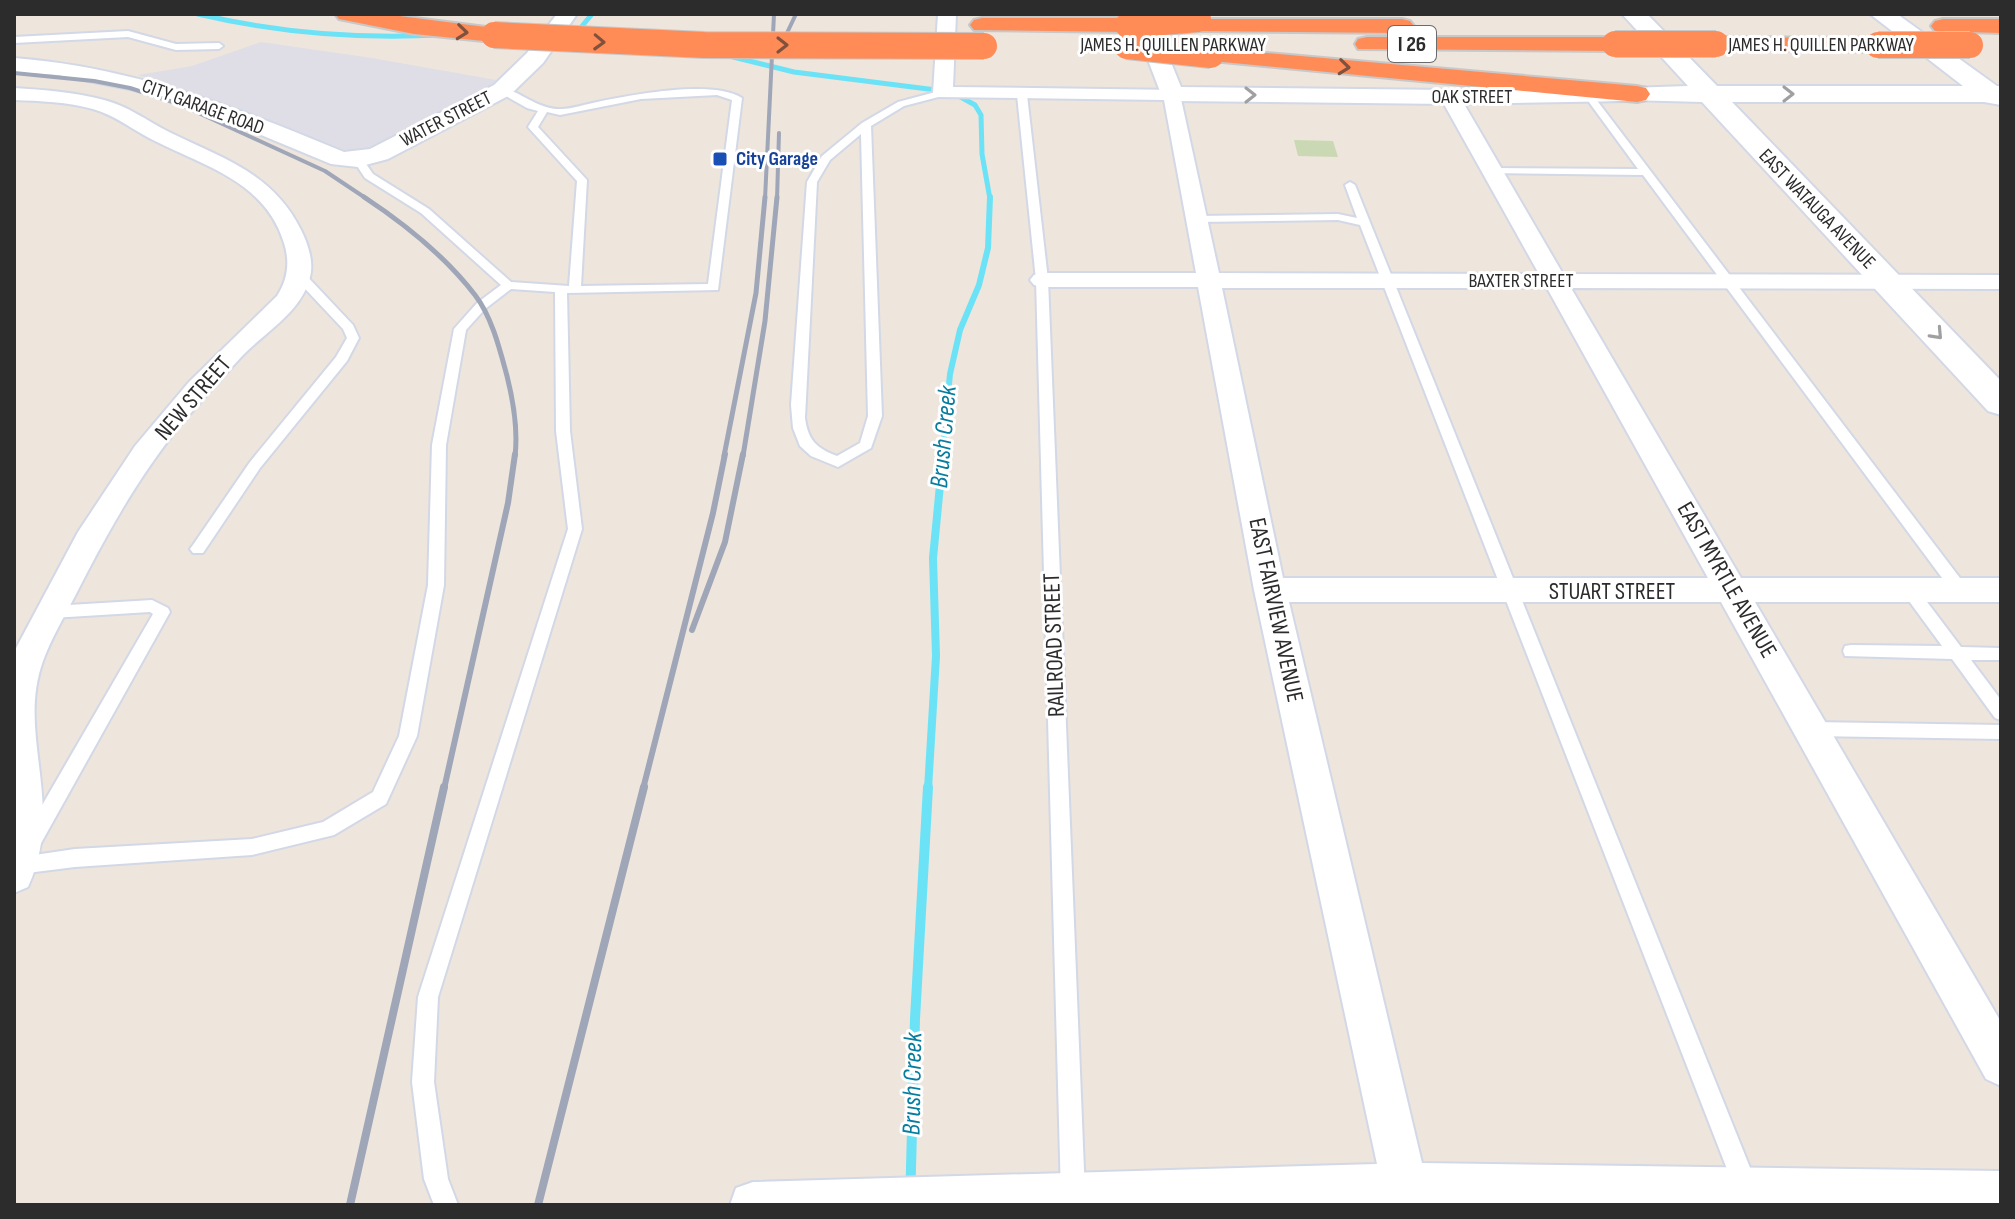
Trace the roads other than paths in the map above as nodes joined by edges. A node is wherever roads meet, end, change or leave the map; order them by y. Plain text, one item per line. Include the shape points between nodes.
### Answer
1 (567, 14) edge
2 (947, 14) edge
3 (1151, 14) edge
4 (1248, 14) edge
5 (1634, 14) edge
6 (1882, 14) edge
7 (337, 15) edge
8 (504, 21) edge
9 (2001, 26) edge
10 (1118, 35) junction
11 (1205, 36) junction
12 (1707, 36) junction
13 (14, 40) edge
14 (2001, 45) edge
15 (219, 46) dead end
16 (14, 65) edge
17 (502, 90) junction
18 (943, 93) junction
19 (14, 94) edge
20 (1172, 94) junction
21 (1637, 94) junction
22 (1710, 94) junction
23 (1022, 95) junction
24 (1589, 96) junction
25 (1450, 97) junction
26 (1998, 97) edge
27 (545, 108) junction
28 (866, 125) junction
29 (349, 159) junction
30 (1491, 171) junction
31 (1646, 172) junction
32 (1350, 185) dead end
33 (1196, 219) junction
34 (1363, 222) junction
35 (299, 275) junction
36 (1042, 280) junction
37 (1209, 281) junction
38 (1388, 281) junction
39 (1553, 281) junction
40 (1728, 282) junction
41 (1888, 282) junction
42 (2001, 282) edge
43 (508, 285) junction
44 (568, 289) junction
45 (2001, 403) edge
46 (198, 549) dead end
47 (1270, 590) junction
48 (1909, 590) junction
49 (1960, 590) junction
50 (2001, 590) edge
51 (1510, 591) junction
52 (1734, 591) junction
53 (52, 612) junction
54 (1851, 651) dead end
55 (1956, 653) junction
56 (2001, 654) edge
57 (2001, 713) edge
58 (1812, 729) junction
59 (2001, 732) edge
60 (19, 865) edge
61 (2001, 1064) edge
62 (2001, 1194) edge
63 (1407, 1195) edge
64 (1073, 1196) junction
65 (1750, 1198) edge
66 (1183, 1199) edge
67 (988, 1202) edge
68 (446, 1205) edge
69 (753, 1205) edge

1 - 17 street, WATER STREET via 535,58
2 - 18 street
3 - 20 street, EAST FAIRVIEW AVENUE
4 - 11 highway
5 - 22 main road, EAST WATAUGA AVENUE
6 - 26 main road
7 -> 8 highway, JAMES H. QUILLEN PARKWAY
8 - 10 highway, JAMES H. QUILLEN PARKWAY, bridge via 704,45
9 - 12 highway, JAMES H. QUILLEN PARKWAY / I 26
10 - 11 highway, bridge
10 - 11 highway, bridge
11 - 12 highway, JAMES H. QUILLEN PARKWAY / I 26, bridge
11 -> 21 highway
12 - 14 highway, JAMES H. QUILLEN PARKWAY / I 26, bridge
13 - 15 lane via 128,34 176,47
16 - 29 street, CITY GARAGE ROAD via 65,69 167,90
17 - 27 lane
17 - 29 street, WATER STREET via 392,147
18 - 23 street, OAK STREET
18 - 28 lane via 901,104
19 - 35 street via 111,108 256,182 293,236
20 - 23 street, OAK STREET
20 -> 25 street, OAK STREET
20 - 33 street, EAST FAIRVIEW AVENUE
21 - 22 main road, OAK STREET
21 - 24 street, OAK STREET
22 -> 26 main road, OAK STREET
22 - 41 main road, EAST WATAUGA AVENUE
23 - 36 lane, RAILROAD STREET
24 - 25 street, OAK STREET
24 - 31 lane
25 - 30 street, EAST MYRTLE AVENUE
27 - 44 lane via 533,127 582,180
27 - 44 lane via 560,112 641,96 718,92 737,98 714,287
28 - 28 lane via 875,416 866,445 838,462 812,452 799,437 812,182 826,158
29 - 43 lane, CITY GARAGE ROAD via 425,211
30 - 31 lane
30 - 39 street, EAST MYRTLE AVENUE
31 - 40 lane
32 - 34 lane
33 - 34 lane via 1338,217
33 - 37 street, EAST FAIRVIEW AVENUE
34 - 38 lane
35 - 46 lane via 353,338
35 - 53 street, NEW STREET via 282,305 163,427 97,528
36 - 37 street, BAXTER STREET
36 - 64 lane, RAILROAD STREET
37 - 38 street, BAXTER STREET
37 - 47 street, EAST FAIRVIEW AVENUE
38 - 39 street, BAXTER STREET
38 - 51 lane
39 - 40 street, BAXTER STREET
39 - 52 street, EAST MYRTLE AVENUE
40 - 41 street, BAXTER STREET
40 - 49 lane
41 - 42 street, BAXTER STREET
41 -> 45 main road, EAST WATAUGA AVENUE
43 - 44 lane
43 - 60 lane via 460,329 439,445 436,585 408,736 380,798 327,829 252,847
44 - 68 lane via 563,431 575,529 428,997 423,1082 436,1179
47 - 51 street, STUART STREET
47 - 63 street, EAST FAIRVIEW AVENUE
48 - 49 street, STUART STREET
48 - 52 street, STUART STREET
48 - 55 lane
49 - 50 street, STUART STREET
51 - 52 street, STUART STREET
51 - 65 lane
52 - 58 street, EAST MYRTLE AVENUE
53 - 60 street, NEW STREET via 24,665 17,695 28,819
53 - 60 lane via 152,606 162,612
54 - 55 lane
55 - 56 lane
55 - 57 lane
58 - 59 lane
58 - 61 street, EAST MYRTLE AVENUE
62 - 65 street
63 - 65 street
63 - 66 street
64 - 66 street
64 - 67 street
67 - 69 street

